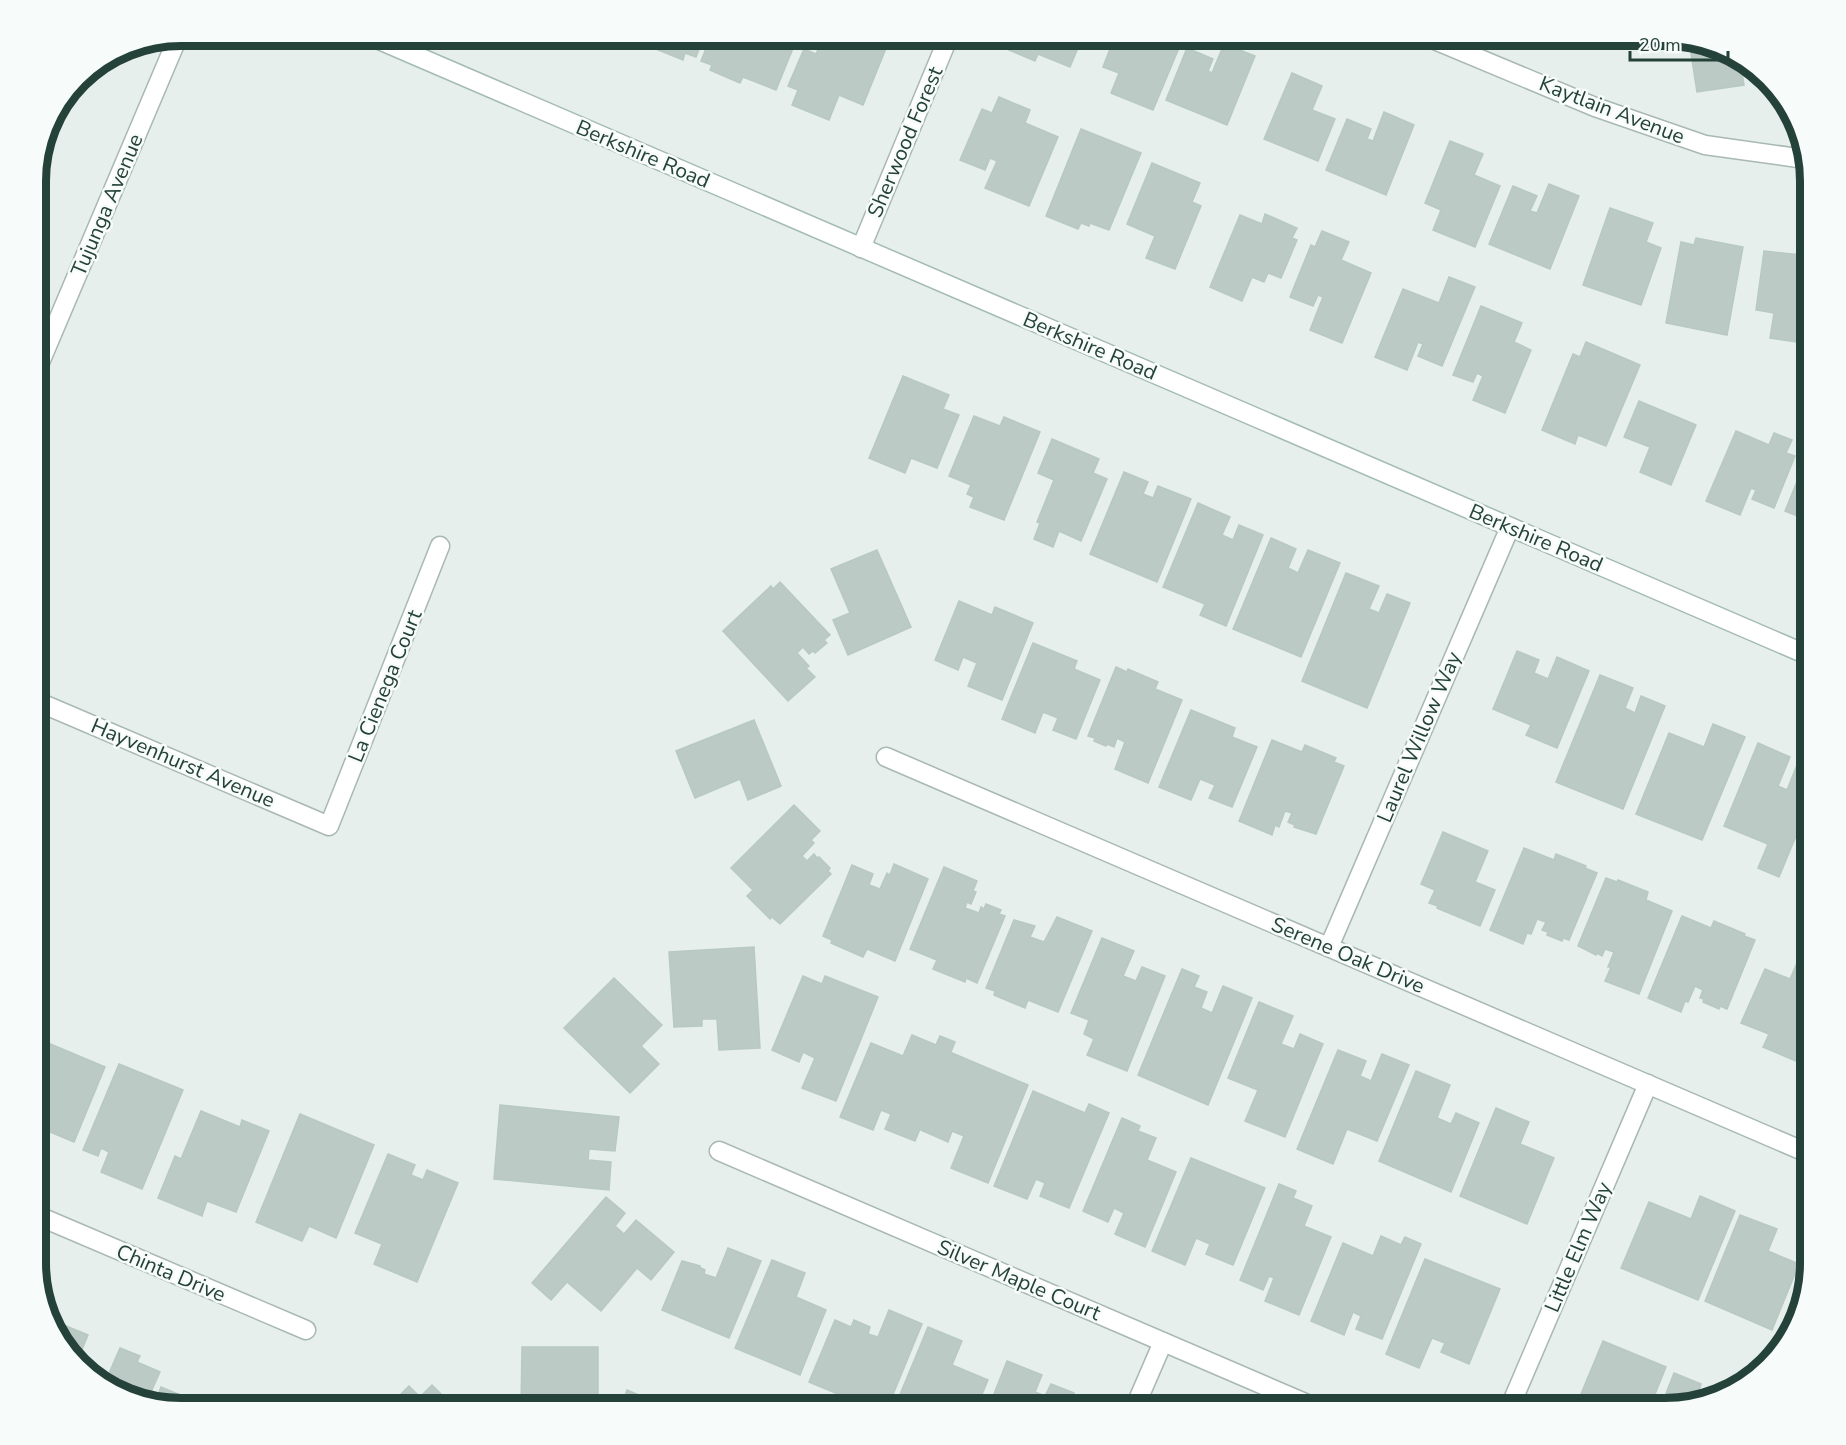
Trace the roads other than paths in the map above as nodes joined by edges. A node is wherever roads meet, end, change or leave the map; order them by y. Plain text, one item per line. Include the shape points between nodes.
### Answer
1 (945, 46) edge
2 (1449, 46) edge
3 (174, 47) edge
4 (395, 47) edge
5 (1797, 158) edge
6 (861, 248) junction
7 (47, 346) edge
8 (1510, 527) junction
9 (440, 546) dead end
10 (1800, 652) edge
11 (47, 706) edge
12 (886, 757) dead end
13 (329, 826) joint
14 (1329, 947) junction
15 (1648, 1084) junction
16 (1800, 1150) edge
17 (718, 1151) dead end
18 (47, 1220) edge
19 (306, 1330) dead end
20 (1163, 1342) junction
21 (1139, 1398) edge
22 (1293, 1398) edge
23 (1514, 1398) edge

1 - 6 street, Sherwood Forest
2 - 5 street, Kaytlain Avenue via 1595,107 1705,145
3 - 7 street, Tujunga Avenue
4 - 6 street, Berkshire Road
6 - 8 street, Berkshire Road
8 - 10 street, Berkshire Road
8 - 14 street, Laurel Willow Way
9 - 13 street, La Cienega Court
11 - 13 street, Hayvenhurst Avenue
12 - 14 street, Serene Oak Drive
14 - 15 street, Serene Oak Drive
15 - 16 street, Serene Oak Drive
15 - 23 street, Little Elm Way
17 - 20 street, Silver Maple Court
18 - 19 street, Chinta Drive
20 - 21 street
20 - 22 street, Silver Maple Court

